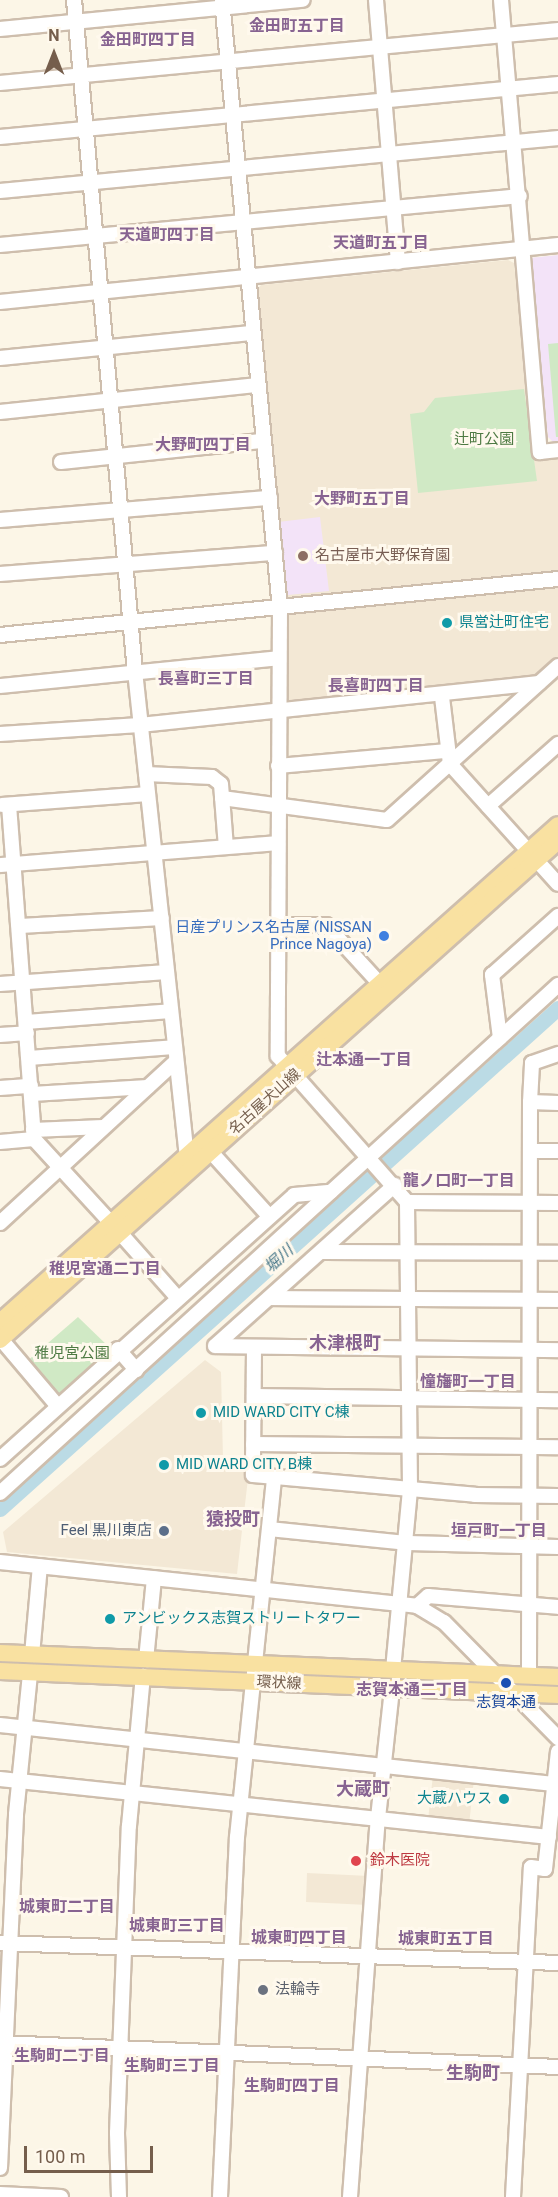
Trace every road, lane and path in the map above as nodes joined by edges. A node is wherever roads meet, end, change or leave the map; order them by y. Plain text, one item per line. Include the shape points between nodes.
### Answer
1 (74, 0) edge
2 (303, 0) edge
3 (376, 0) edge
4 (501, 0) edge
5 (222, 4) edge
6 (76, 22) junction
7 (0, 29) edge
8 (558, 30) edge
9 (505, 36) junction
10 (380, 46) junction
11 (228, 61) junction
12 (82, 76) junction
13 (0, 83) edge
14 (558, 84) edge
15 (510, 90) junction
16 (384, 101) junction
17 (233, 115) junction
18 (87, 130) junction
19 (0, 137) edge
20 (558, 138) edge
21 (515, 142) junction
22 (391, 154) junction
23 (238, 169) junction
24 (92, 182) junction
25 (0, 191) edge
26 (520, 196) junction
27 (393, 205) junction
28 (241, 219) junction
29 (95, 236) junction
30 (0, 245) edge
31 (558, 245) edge
32 (523, 249) junction
33 (398, 262) junction
34 (246, 276) junction
35 (102, 290) junction
36 (0, 302) edge
37 (251, 333) junction
38 (107, 347) junction
39 (0, 358) edge
40 (255, 385) junction
41 (112, 402) junction
42 (0, 412) edge
43 (261, 441) junction
44 (558, 450) edge
45 (118, 454) junction
46 (61, 462) dead end
47 (270, 498) junction
48 (123, 508) junction
49 (0, 520) edge
50 (275, 553) junction
51 (128, 562) junction
52 (0, 574) edge
53 (558, 579) edge
54 (280, 609) junction
55 (132, 622) junction
56 (0, 635) edge
57 (279, 658) junction
58 (558, 666) edge
59 (135, 671) junction
60 (539, 683) junction
61 (0, 686) edge
62 (442, 697) junction
63 (278, 712) junction
64 (140, 725) junction
65 (0, 734) edge
66 (558, 744) edge
67 (448, 758) junction
68 (278, 766) junction
69 (146, 774) junction
70 (148, 794) junction
71 (222, 798) junction
72 (278, 803) junction
73 (5, 805) edge
74 (488, 806) junction
75 (558, 825) edge
76 (558, 841) edge
77 (278, 843) junction
78 (226, 847) junction
79 (156, 853) junction
80 (532, 856) junction
81 (7, 864) edge
82 (558, 884) edge
83 (558, 916) edge
84 (162, 918) junction
85 (278, 925) junction
86 (20, 926) junction
87 (167, 972) junction
88 (23, 982) junction
89 (0, 984) edge
90 (380, 984) junction
91 (558, 985) edge
92 (171, 1011) junction
93 (27, 1027) junction
94 (0, 1035) edge
95 (500, 1038) junction
96 (174, 1047) junction
97 (558, 1054) edge
98 (29, 1058) junction
99 (175, 1062) junction
100 (290, 1071) junction
101 (148, 1087) junction
102 (0, 1088) edge
103 (32, 1090) junction
104 (530, 1102) junction
105 (558, 1103) edge
106 (104, 1127) junction
107 (33, 1134) junction
108 (0, 1142) edge
109 (531, 1151) junction
110 (558, 1151) edge
111 (211, 1152) junction
112 (187, 1157) junction
113 (371, 1159) junction
114 (61, 1167) junction
115 (392, 1180) junction
116 (331, 1192) junction
117 (407, 1202) junction
118 (531, 1203) junction
119 (558, 1203) edge
120 (269, 1216) junction
121 (1, 1221) edge
122 (116, 1229) junction
123 (323, 1251) junction
124 (407, 1253) junction
125 (530, 1253) junction
126 (558, 1253) edge
127 (177, 1297) junction
128 (270, 1298) junction
129 (407, 1300) junction
130 (531, 1300) junction
131 (558, 1300) edge
132 (0, 1335) edge
133 (118, 1349) junction
134 (254, 1350) junction
135 (408, 1350) junction
136 (530, 1350) junction
137 (558, 1350) edge
138 (136, 1370) junction
139 (254, 1396) junction
140 (409, 1397) junction
141 (530, 1400) junction
142 (558, 1400) edge
143 (56, 1404) junction
144 (253, 1444) junction
145 (408, 1445) junction
146 (558, 1447) edge
147 (530, 1448) junction
148 (0, 1459) edge
149 (274, 1477) junction
150 (411, 1490) junction
151 (0, 1493) edge
152 (530, 1496) junction
153 (558, 1496) edge
154 (269, 1529) junction
155 (408, 1543) junction
156 (530, 1547) junction
157 (558, 1547) edge
158 (0, 1562) edge
159 (40, 1566) junction
160 (154, 1578) junction
161 (263, 1589) junction
162 (399, 1604) junction
163 (417, 1606) junction
164 (530, 1606) junction
165 (558, 1607) edge
166 (0, 1653) edge
167 (32, 1654) junction
168 (255, 1664) junction
169 (145, 1668) junction
170 (393, 1670) junction
171 (0, 1671) edge
172 (30, 1673) junction
173 (495, 1675) junction
174 (530, 1675) junction
175 (558, 1677) edge
176 (252, 1682) junction
177 (392, 1689) junction
178 (513, 1694) junction
179 (558, 1695) edge
180 (0, 1725) edge
181 (25, 1728) junction
182 (136, 1737) junction
183 (558, 1738) edge
184 (246, 1749) junction
185 (558, 1752) edge
186 (382, 1765) junction
187 (0, 1779) edge
188 (18, 1781) junction
189 (554, 1784) junction
190 (133, 1792) junction
191 (240, 1803) junction
192 (378, 1818) junction
193 (549, 1837) junction
194 (5, 1943) edge
195 (124, 1948) junction
196 (232, 1953) junction
197 (368, 1958) junction
198 (524, 1962) junction
199 (558, 1963) edge
200 (3, 2043) edge
201 (120, 2048) junction
202 (229, 2053) junction
203 (360, 2058) junction
204 (520, 2065) junction
205 (558, 2067) edge
206 (1, 2129) edge
207 (0, 2168) edge
208 (0, 2194) edge
209 (61, 2197) edge
210 (119, 2197) edge
211 (220, 2197) edge
212 (350, 2197) edge
213 (513, 2197) edge

1 - 6 street
2 - 5 street
3 - 10 street
4 - 9 street
5 - 6 street
5 - 11 street
6 - 7 street
6 - 12 street
8 - 9 street
9 - 10 street
9 - 15 street
10 - 11 street
10 - 16 street
11 - 12 street
11 - 17 street
12 - 13 street
12 - 18 street
14 - 15 street
15 - 16 street
15 - 21 street
16 - 17 street
16 - 22 street
17 - 18 street
17 - 23 street
18 - 19 street
18 - 24 street
20 - 21 street
21 - 22 street
21 - 26 street
22 - 23 street
22 - 27 street
23 - 24 street
23 - 28 street
24 - 25 street
24 - 29 street
26 - 27 street
26 - 32 street
27 - 28 street
27 - 33 street
28 - 29 street
28 - 34 street
29 - 30 street
29 - 35 street
31 - 32 street
32 - 33 street
32 - 44 street via 540,452
33 - 34 street
34 - 35 street
34 - 37 street
35 - 36 street
35 - 38 street
37 - 38 street
37 - 40 street
38 - 39 street
38 - 41 street
40 - 41 street
40 - 43 street
41 - 42 street
41 - 45 street
43 - 45 street
43 - 47 street
45 - 46 street
45 - 48 street
47 - 48 street
47 - 50 street
48 - 49 street
48 - 51 street
50 - 51 street
50 - 54 street
51 - 52 street
51 - 55 street
53 - 54 street
54 - 55 street
54 - 57 street
55 - 56 street
55 - 59 street
57 - 59 street
57 - 63 street
58 - 60 street
59 - 61 street
59 - 64 street
60 - 62 street
60 - 67 street
62 - 63 street
62 - 67 street
63 - 64 street
63 - 68 street
64 - 65 street
64 - 69 street
66 - 74 street
67 - 68 street
67 - 72 street via 387,820
67 - 74 street
68 - 72 street
69 - 70 street
69 - 71 street via 212,777 221,784
70 - 73 street
70 - 79 street
71 - 72 street
71 - 78 street
72 - 77 street
73 - 81 street
74 - 80 street
75 - 80 main road, 名古屋犬山線
76 - 80 main road, 名古屋犬山線
77 - 78 street
77 - 85 street
78 - 79 street
79 - 81 street
79 - 84 street
80 - 82 street
80 - 90 main road, 名古屋犬山線
80 - 100 main road, 名古屋犬山線
81 - 86 street
83 - 95 street via 492,975
84 - 86 street
84 - 87 street
85 - 90 street via 326,925
85 - 100 street via 278,1056
86 - 88 street
87 - 88 street
87 - 92 street
88 - 89 street
88 - 93 street
90 - 100 main road, 名古屋犬山線
91 - 95 street
92 - 93 street
92 - 96 street
93 - 94 street
93 - 98 street
95 - 113 street
96 - 98 street
96 - 99 street
97 - 104 street via 532,1063
98 - 103 street
99 - 101 street
99 - 112 street
100 - 111 main road, 名古屋犬山線
100 - 112 main road, 名古屋犬山線
100 - 113 street
101 - 103 street
101 - 106 street
102 - 103 street
103 - 107 street
104 - 105 street
104 - 109 street
106 - 107 street
106 - 114 street
107 - 108 street
107 - 114 street
109 - 110 street
109 - 118 street
111 - 120 street
111 - 122 main road, 名古屋犬山線
112 - 122 main road, 名古屋犬山線
113 - 115 street
113 - 116 street
114 - 121 street
114 - 122 street
115 - 117 street
115 - 123 street
116 - 120 street via 294,1195
116 - 138 street
117 - 118 street
117 - 124 street
118 - 119 street
118 - 125 street
120 - 127 street
122 - 127 street
122 - 132 main road, 名古屋犬山線
123 - 124 street
123 - 128 street
124 - 125 street
124 - 129 street
125 - 126 street
125 - 130 street
127 - 133 street
128 - 129 street
128 - 134 street via 215,1346
129 - 130 street
129 - 135 street
130 - 131 street
130 - 136 street
132 - 143 street
133 - 138 street
133 - 143 street
134 - 135 street
134 - 139 street
135 - 136 street
135 - 140 street
136 - 137 street
136 - 141 street
138 - 151 street
139 - 140 street
139 - 144 street
140 - 141 street
140 - 145 street
141 - 142 street
141 - 147 street
143 - 148 street
144 - 145 street
144 - 149 street via 253,1475
145 - 147 street
145 - 150 street
146 - 147 street
147 - 152 street
149 - 150 street
149 - 154 street
150 - 152 street
150 - 155 street
152 - 153 street
152 - 156 street
154 - 155 street
154 - 161 street
155 - 156 street
155 - 162 street
156 - 157 street
156 - 164 street
158 - 159 street
159 - 160 street
159 - 167 street
160 - 161 street
160 - 169 street
161 - 162 street
161 - 168 street
162 - 163 street
162 - 170 street
163 - 164 street via 428,1596
163 - 173 street via 444,1622
164 - 165 street
164 - 174 street
166 - 167 main road, 環状線
167 - 169 main road, 環状線
168 - 169 main road, 環状線
168 - 170 main road, 環状線
168 - 176 street
169 - 172 main road, 環状線
169 - 176 main road, 環状線
169 - 182 street
170 - 173 main road, 環状線
171 - 172 main road, 環状線
172 - 181 street
173 - 174 main road, 環状線
173 - 178 street
174 - 175 main road, 環状線
176 - 177 main road, 環状線
176 - 184 street
177 - 178 main road, 環状線
177 - 186 street
178 - 179 main road, 環状線
178 - 183 street
180 - 181 street
181 - 182 street
181 - 188 street
182 - 184 street
182 - 190 street
184 - 186 street
184 - 191 street
185 - 189 street
186 - 189 street
186 - 192 street
187 - 188 street
188 - 190 street
188 - 194 street
189 - 193 street
190 - 191 street
190 - 195 street
191 - 192 street
191 - 196 street
192 - 193 street
192 - 197 street
193 - 198 street via 545,1869 531,1867
194 - 195 street
194 - 200 street
195 - 196 street
195 - 201 street
196 - 197 street
196 - 202 street
197 - 198 street
197 - 203 street
198 - 199 street
198 - 204 street
200 - 201 street
200 - 206 street
201 - 202 street
201 - 210 street
202 - 203 street
202 - 211 street
203 - 204 street
203 - 212 street
204 - 205 street
204 - 213 street
206 - 207 street
208 - 209 street

